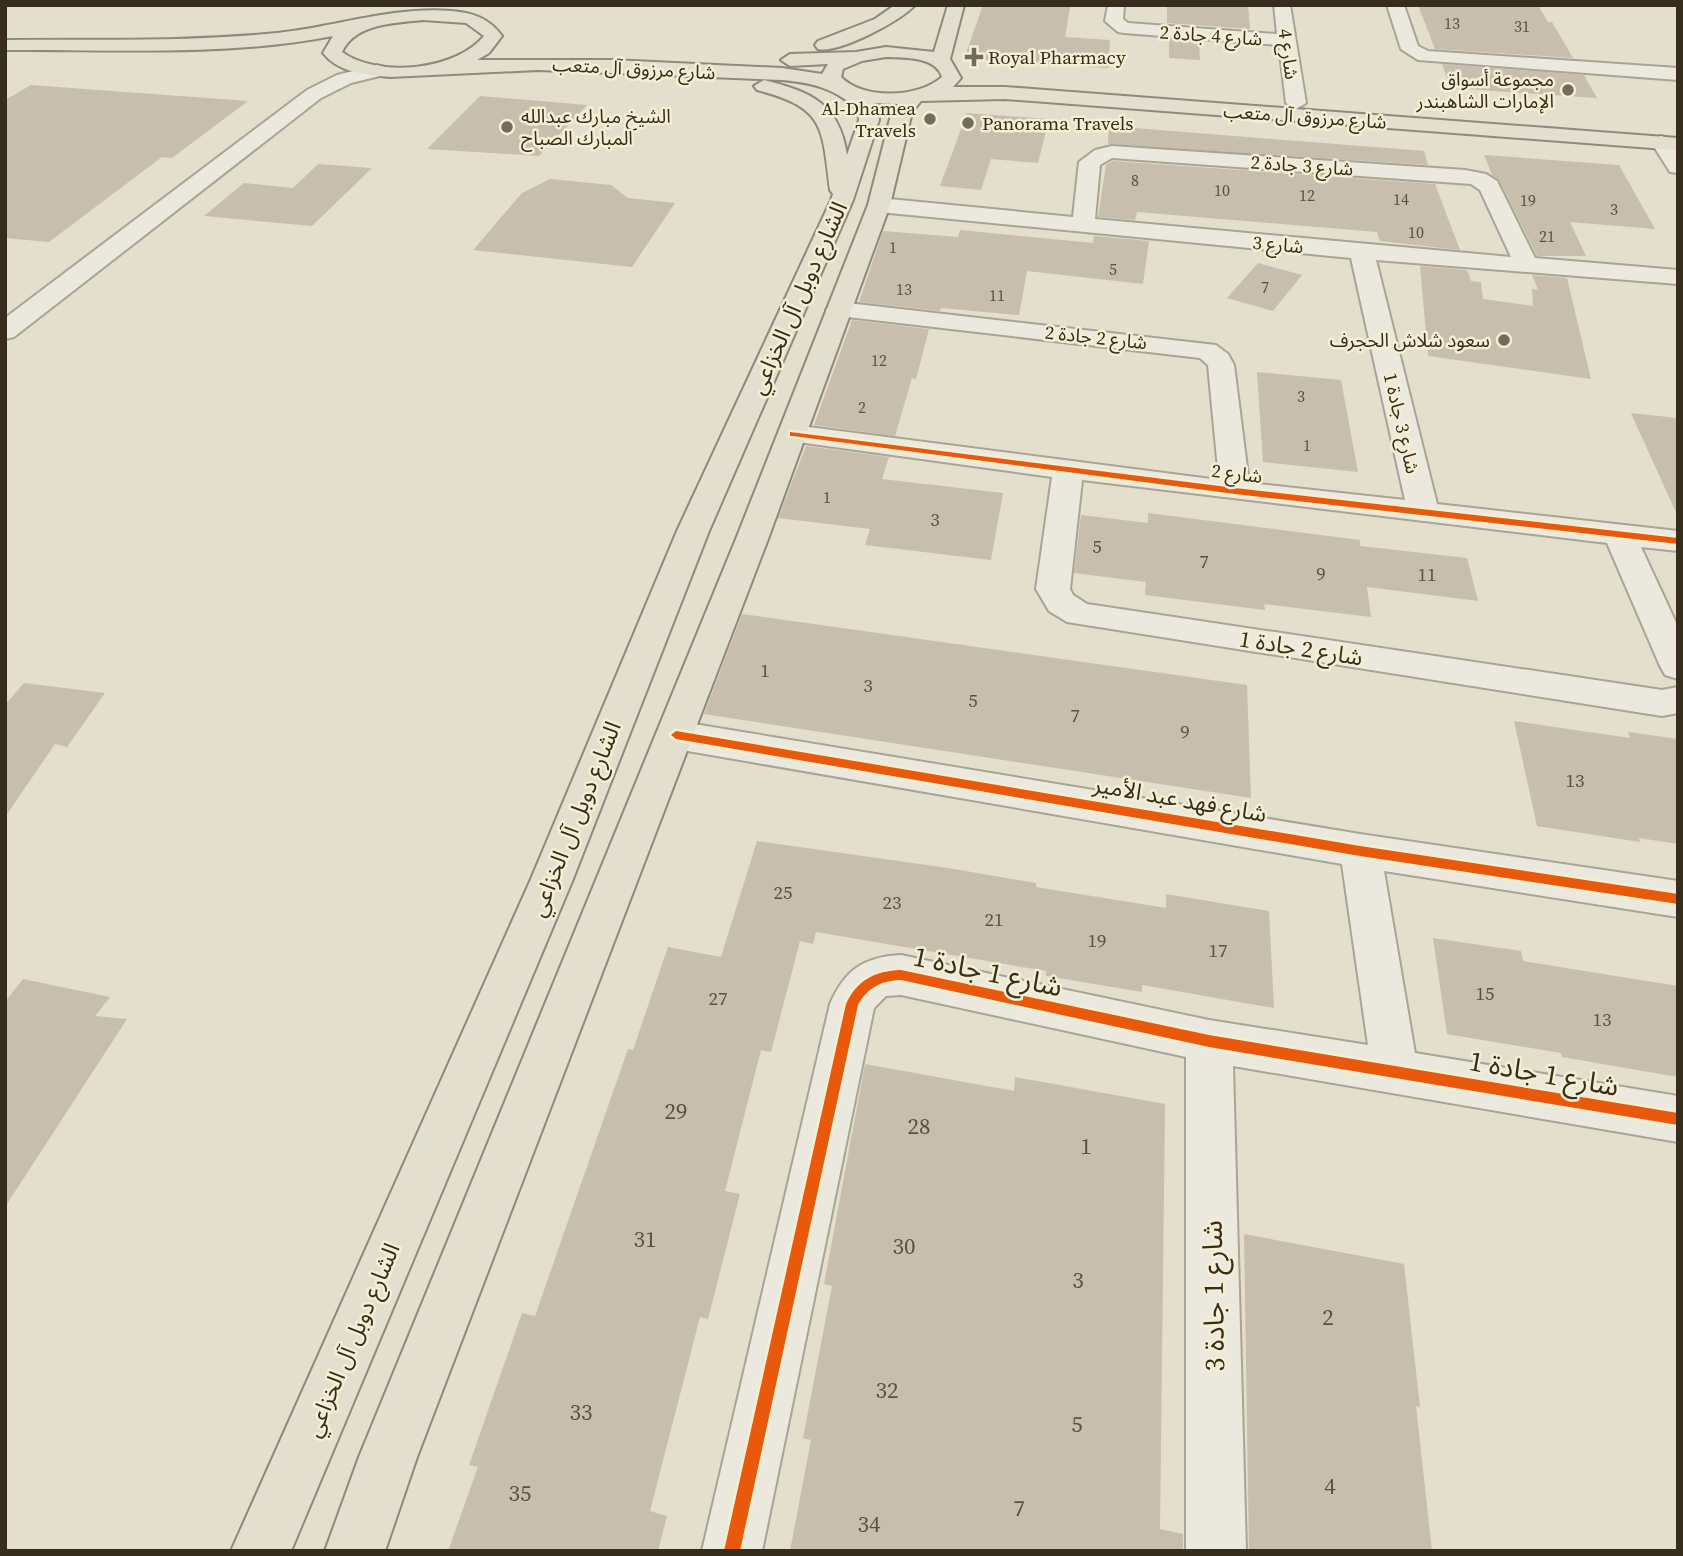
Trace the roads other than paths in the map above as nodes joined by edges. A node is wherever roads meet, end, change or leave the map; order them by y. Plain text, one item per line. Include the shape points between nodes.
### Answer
1 (907, 5) edge
2 (922, 5) edge
3 (957, 5) edge
4 (1116, 5) edge
5 (1282, 5) edge
6 (1395, 5) edge
7 (367, 24) junction
8 (1286, 40) junction
9 (505, 42) junction
10 (5, 45) edge
11 (777, 54) dead end
12 (757, 55) dead end
13 (5, 56) edge
14 (709, 57) junction
15 (336, 58) junction
16 (944, 65) junction
17 (623, 66) junction
18 (427, 69) junction
19 (377, 71) junction
20 (853, 72) junction
21 (1678, 74) edge
22 (923, 94) junction
23 (1296, 103) junction
24 (1545, 127) junction
25 (1672, 139) edge
26 (1678, 167) edge
27 (861, 203) junction
28 (1083, 226) junction
29 (1362, 252) junction
30 (1527, 266) junction
31 (1678, 277) edge
32 (17, 295) dead end
33 (839, 310) junction
34 (5, 331) edge
35 (793, 434) junction
36 (1068, 471) junction
37 (1235, 491) junction
38 (1423, 512) junction
39 (693, 531) junction
40 (1619, 534) junction
41 (752, 539) junction
42 (1678, 541) edge
43 (670, 585) junction
44 (731, 592) junction
45 (1678, 666) edge
46 (1678, 701) edge
47 (676, 735) junction
48 (1360, 851) junction
49 (1678, 899) edge
50 (1209, 1041) junction
51 (1395, 1071) junction
52 (1678, 1119) edge
53 (261, 1551) edge
54 (355, 1551) edge
55 (732, 1551) edge
56 (1216, 1551) edge

1 - 11 main road via 853,35
2 - 20 main road via 900,42
3 - 16 main road
4 - 8 street, شارع 4 جادة 2 via 1114,21 1133,36
5 - 8 street, شارع 4
6 - 21 street via 1410,49 1424,56
7 - 9 main road via 414,16 451,16 481,23
7 - 10 main road via 262,39
7 - 15 main road via 334,43
8 - 23 street, شارع 4
9 - 14 main road, شارع مرزوق آل متعب
9 - 18 main road
12 - 14 main road
13 - 15 main road via 290,48 312,49
14 - 20 main road, شارع مرزوق آل متعب via 789,60
15 - 19 main road
15 - 32 street
16 - 20 main road, شارع مرزوق آل متعب via 901,52
16 - 22 main road, الشارع دوبل آل الخزاعي via 952,78
16 - 23 main road, شارع مرزوق آل متعب via 1004,81
17 - 18 main road, شارع مرزوق آل متعب via 523,62
17 - 20 main road, شارع مرزوق آل متعب via 806,77
17 - 27 main road via 747,82 810,103 832,127
18 - 19 main road
19 - 34 street via 344,79 314,94
20 - 22 main road, شارع مرزوق آل متعب via 887,98
20 - 27 main road, الشارع دوبل آل الخزاعي via 869,120
22 - 24 main road, شارع مرزوق آل متعب via 1005,93
22 - 27 main road, الشارع دوبل آل الخزاعي via 902,111
23 - 24 main road, شارع مرزوق آل متعب
24 - 25 main road, شارع مرزوق آل متعب
25 - 26 street
27 - 28 street, شارع 3
27 - 33 main road, الشارع دوبل آل الخزاعي
27 - 39 main road, الشارع دوبل آل الخزاعي
28 - 29 street, شارع 3
28 - 30 street, شارع 3 جادة 2 via 1090,162 1112,152 1465,176 1489,186
29 - 30 street, شارع 3
29 - 38 street, شارع 3 جادة 1
30 - 31 street, شارع 3
33 - 35 main road, الشارع دوبل آل الخزاعي
33 - 37 street, شارع 2 جادة 2 via 1207,351 1220,365
35 - 36 street, شارع 2
35 - 41 main road, الشارع دوبل آل الخزاعي
36 - 37 street, شارع 2
36 - 46 street, شارع 2 جادة 1 via 1053,589 1061,603 1079,614 1662,703
37 - 38 street, شارع 2
38 - 40 street, شارع 2
39 - 41 main road via 701,542 713,547
39 - 43 main road, الشارع دوبل آل الخزاعي
40 - 42 street, شارع 2
40 - 45 street
41 - 44 main road, الشارع دوبل آل الخزاعي
43 - 44 main road via 710,579
43 - 53 main road, الشارع دوبل آل الخزاعي via 552,878
44 - 47 main road, الشارع دوبل آل الخزاعي
47 - 48 street, شارع فهد عبد الأمير
47 - 54 main road, الشارع دوبل آل الخزاعي via 388,1457
48 - 49 street, شارع فهد عبد الأمير
48 - 51 street
50 - 51 street, شارع 1 جادة 1
50 - 55 street, شارع 1 جادة 1 via 901,975 870,980 858,990
50 - 56 street, شارع 1 جادة 3
51 - 52 street, شارع 1 جادة 1

